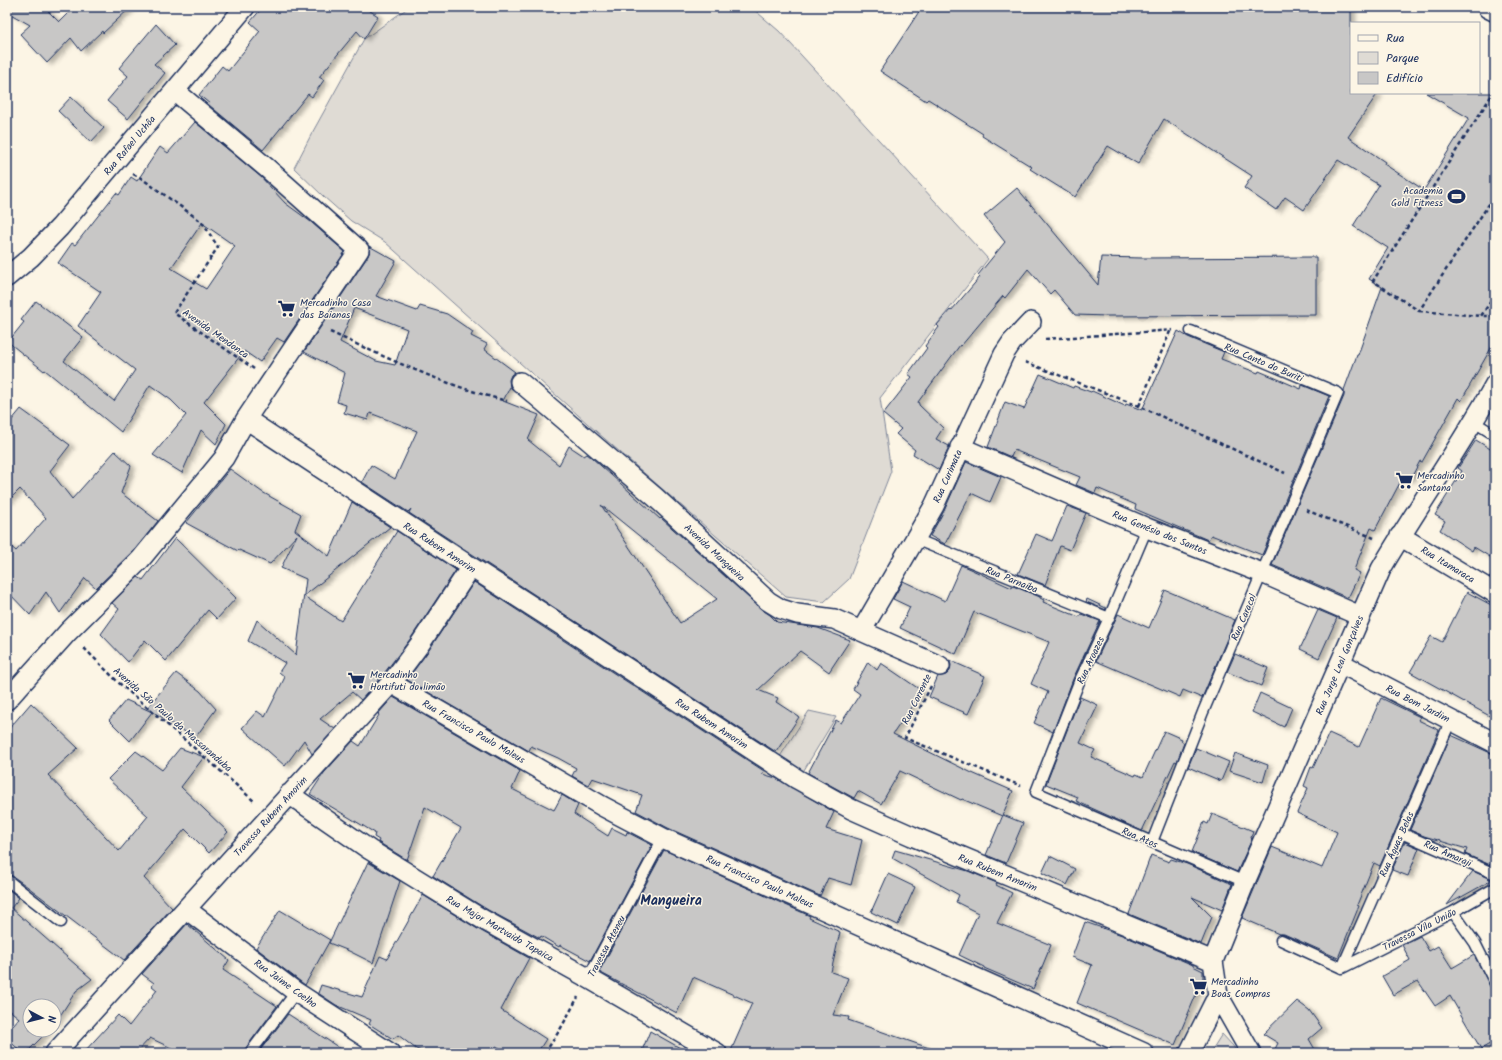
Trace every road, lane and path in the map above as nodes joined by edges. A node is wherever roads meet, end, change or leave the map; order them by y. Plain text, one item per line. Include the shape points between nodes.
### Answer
1 (245, 7) edge
2 (1489, 7) edge
3 (1495, 10) edge
4 (1495, 90) edge
5 (175, 91) junction
6 (107, 171) junction
7 (1495, 195) edge
8 (7, 277) edge
9 (1495, 295) edge
10 (1419, 311) junction
11 (1481, 316) junction
12 (1495, 316) edge
13 (1031, 322) dead end
14 (311, 324) junction
15 (1171, 330) junction
16 (1191, 331) joint
17 (1008, 348) junction
18 (272, 382) junction
19 (520, 382) dead end
20 (1495, 384) edge
21 (1338, 393) joint
22 (514, 403) dead end
23 (1139, 406) junction
24 (246, 419) junction
25 (1474, 422) junction
26 (1495, 435) edge
27 (960, 447) junction
28 (1301, 480) junction
29 (1291, 504) junction
30 (1147, 528) junction
31 (915, 539) junction
32 (1397, 541) junction
33 (471, 567) junction
34 (1262, 573) junction
35 (1495, 593) edge
36 (1360, 616) junction
37 (1110, 618) junction
38 (862, 630) junction
39 (68, 632) junction
40 (1340, 663) junction
41 (940, 666) joint
42 (391, 683) junction
43 (7, 700) edge
44 (1451, 720) junction
45 (1495, 743) edge
46 (1036, 792) junction
47 (289, 794) junction
48 (270, 816) junction
49 (1401, 832) junction
50 (663, 838) junction
51 (1152, 842) junction
52 (1495, 874) edge
53 (7, 880) edge
54 (1245, 882) junction
55 (1495, 888) edge
56 (186, 909) junction
57 (1453, 912) junction
58 (61, 922) dead end
59 (1281, 940) dead end
60 (1213, 961) junction
61 (1342, 968) junction
62 (588, 978) junction
63 (1495, 983) edge
64 (296, 992) junction
65 (1218, 995) junction
66 (55, 1053) edge
67 (250, 1053) edge
68 (390, 1053) edge
69 (545, 1053) edge
70 (717, 1053) edge
71 (1144, 1053) edge
72 (1189, 1053) edge
73 (1251, 1053) edge

1 - 5 street, Rua Rafael Uchôa
2 - 3 main road
4 - 10 path via 1373,281
5 - 6 street, Rua Rafael Uchôa
5 - 14 street via 359,250
6 - 8 street, Rua Rafael Uchôa via 60,227
6 - 18 path, Avenida Mendonca via 126,171 141,178 202,222 218,247 174,313
7 - 10 path
9 - 11 path
10 - 11 path
11 - 12 path
13 - 17 street, Rua Curimata
14 - 18 street
14 - 22 path via 477,394
15 - 16 path
15 - 17 path
15 - 23 path
16 - 21 lane, Rua Canto do Buriti
17 - 23 path
17 - 27 street, Rua Curimata
18 - 24 street
19 - 38 street, Avenida Mangueira via 655,497 768,601 797,614 834,619
20 - 25 street, Rua Jorge Leal Gonçalves
21 - 28 lane, Rua Caracol
23 - 28 path
24 - 33 street, Rua Rubem Amorim
24 - 39 street via 224,458 140,560
25 - 26 lane
25 - 32 street, Rua Jorge Leal Gonçalves
27 - 30 street, Rua Genésio dos Santos
27 - 31 street, Rua Curimata via 934,506
28 - 29 lane, Rua Caracol
29 - 32 path
29 - 34 lane, Rua Caracol
30 - 34 street, Rua Genésio dos Santos
30 - 37 lane, Rua Aroazes
31 - 37 lane, Rua Parnaiba
31 - 38 street, Rua Curimata
32 - 35 street, Rua Itamaraca
32 - 36 street, Rua Jorge Leal Gonçalves
33 - 42 street, Travessa Rubem Amorim
33 - 60 street, Rua Rubem Amorim via 797,779 851,809
34 - 36 street, Rua Genésio dos Santos
34 - 51 lane, Rua Caracol
36 - 40 street, Rua Jorge Leal Gonçalves
37 - 46 lane, Rua Aroazes via 1080,682
38 - 41 street, Avenida Mangueira
39 - 43 street
39 - 48 path, Avenida São Paulo da Massaranduba via 119,683
40 - 44 street, Rua Bom Jardim
40 - 54 street, Rua Jorge Leal Gonçalves
41 - 46 path, Rua Corrente via 905,738
42 - 47 street, Travessa Rubem Amorim
42 - 50 street, Rua Francisco Paulo Maleus via 602,806
44 - 45 street, Rua Bom Jardim
44 - 49 lane, Rua Águas Belas
46 - 51 lane, Rua Atos
47 - 48 street, Travessa Rubem Amorim
47 - 62 street, Rua Major Martvaido Tapaica via 370,850
48 - 56 street, Travessa Rubem Amorim
49 - 52 lane, Rua Amaraji
49 - 61 lane, Rua Águas Belas
50 - 62 lane, Travessa Ateneu
50 - 71 street, Rua Francisco Paulo Maleus
51 - 54 lane, Rua Atos
53 - 58 lane
54 - 60 street, Rua Jorge Leal Gonçalves
55 - 57 lane, Travessa Vila União
56 - 64 street, Rua Jaime Coelho
56 - 66 street, Travessa Rubem Amorim
57 - 61 lane, Travessa Vila União
57 - 63 lane via 1475,943
59 - 61 lane
60 - 65 street
62 - 69 path, Travessa Ateneu via 562,1028
62 - 70 street, Rua Major Martvaido Tapaica
64 - 67 lane
64 - 68 street, Rua Jaime Coelho
65 - 72 street
65 - 73 street

